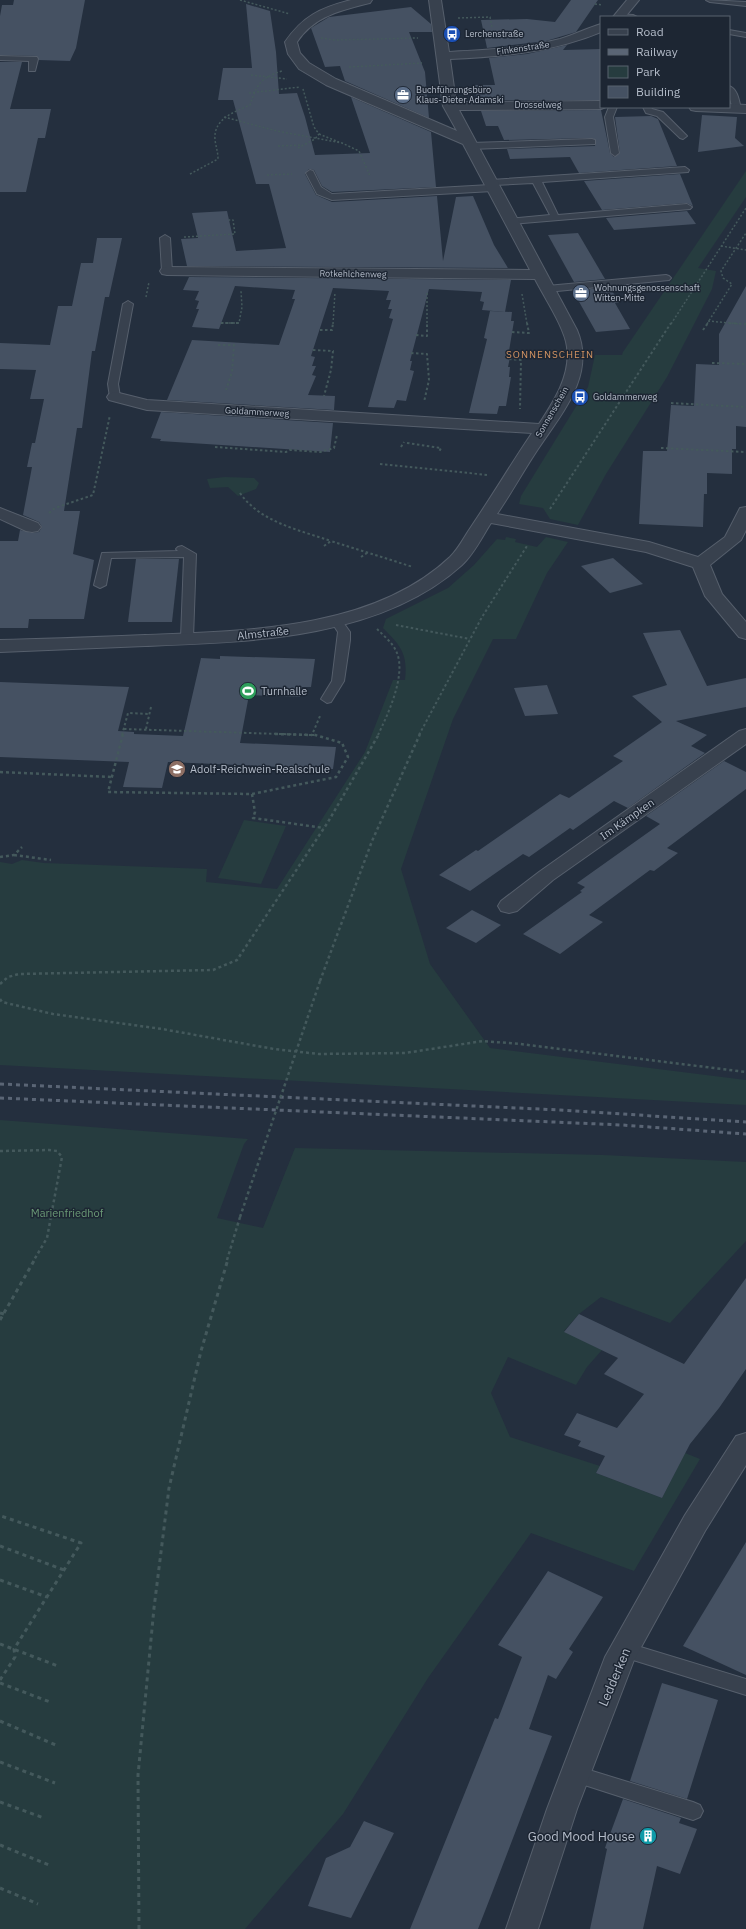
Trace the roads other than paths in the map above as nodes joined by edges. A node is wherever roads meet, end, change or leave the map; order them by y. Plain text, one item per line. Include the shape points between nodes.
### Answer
1 (366, 0) edge
2 (435, 0) edge
3 (633, 0) edge
4 (710, 0) edge
5 (746, 4) edge
6 (625, 16) edge
7 (600, 28) edge
8 (730, 32) edge
9 (746, 35) edge
10 (0, 58) edge
11 (443, 59) junction
12 (32, 69) dead end
13 (730, 89) edge
14 (600, 105) edge
15 (450, 106) junction
16 (613, 108) edge
17 (648, 108) edge
18 (719, 108) edge
19 (742, 109) edge
20 (683, 136) dead end
21 (592, 142) dead end
22 (469, 143) junction
23 (615, 153) dead end
24 (685, 170) dead end
25 (310, 173) road end
26 (536, 180) junction
27 (492, 186) junction
28 (687, 207) dead end
29 (555, 217) junction
30 (511, 221) junction
31 (165, 238) road end
32 (167, 271) joint
33 (666, 278) dead end
34 (543, 282) junction
35 (128, 304) dead end
36 (115, 397) joint
37 (542, 429) junction
38 (746, 512) edge
39 (0, 513) edge
40 (487, 517) junction
41 (32, 527) road end
42 (178, 546) dead end
43 (190, 554) junction
44 (700, 564) junction
45 (100, 585) dead end
46 (336, 620) junction
47 (746, 633) edge
48 (187, 638) junction
49 (0, 646) edge
50 (327, 699) road end
51 (746, 735) edge
52 (509, 906) dead end
53 (746, 1443) edge
54 (624, 1650) junction
55 (746, 1687) edge
56 (576, 1774) junction
57 (692, 1812) dead end
58 (522, 1929) edge

1 - 22 street via 339,6 302,26 291,42 294,54 308,69
2 - 11 street, Sonnenschein
3 - 6 street
4 - 5 lane
7 - 11 street, Finkenstraße via 579,38 532,48
8 - 9 lane
10 - 12 lane via 34,59
11 - 15 street, Sonnenschein
13 - 19 lane
14 - 15 street, Drosselweg
15 - 22 street, Sonnenschein
16 - 23 lane via 609,117
17 - 20 lane via 649,111 660,114
18 - 19 street
21 - 22 lane
22 - 27 street, Sonnenschein
24 - 26 lane
25 - 27 lane via 316,188 326,196
26 - 27 lane
26 - 29 lane
27 - 30 street, Sonnenschein
28 - 29 lane
29 - 30 lane
30 - 34 street, Sonnenschein
31 - 32 lane
32 - 34 street, Rotkehlchenweg via 520,276
33 - 34 lane
34 - 37 street, Sonnenschein via 569,330 575,346 575,359 564,395
35 - 36 lane via 113,384
36 - 37 street, Goldammerweg via 147,405
37 - 40 street, Sonnenschein
38 - 44 street via 732,540
39 - 41 street
40 - 44 street via 649,547
40 - 46 street, Almstraße via 457,560 440,575 407,595
42 - 43 lane
43 - 45 lane via 106,555
43 - 48 lane
44 - 47 street via 714,596
46 - 48 street, Almstraße via 260,634
46 - 50 lane via 344,632 344,640 338,681
48 - 49 street, Almstraße
51 - 52 street, Im Kämpken via 546,876
53 - 54 street, Ledderken via 695,1523
54 - 55 lane
54 - 56 street, Ledderken
56 - 57 lane
56 - 58 street, Ledderken

